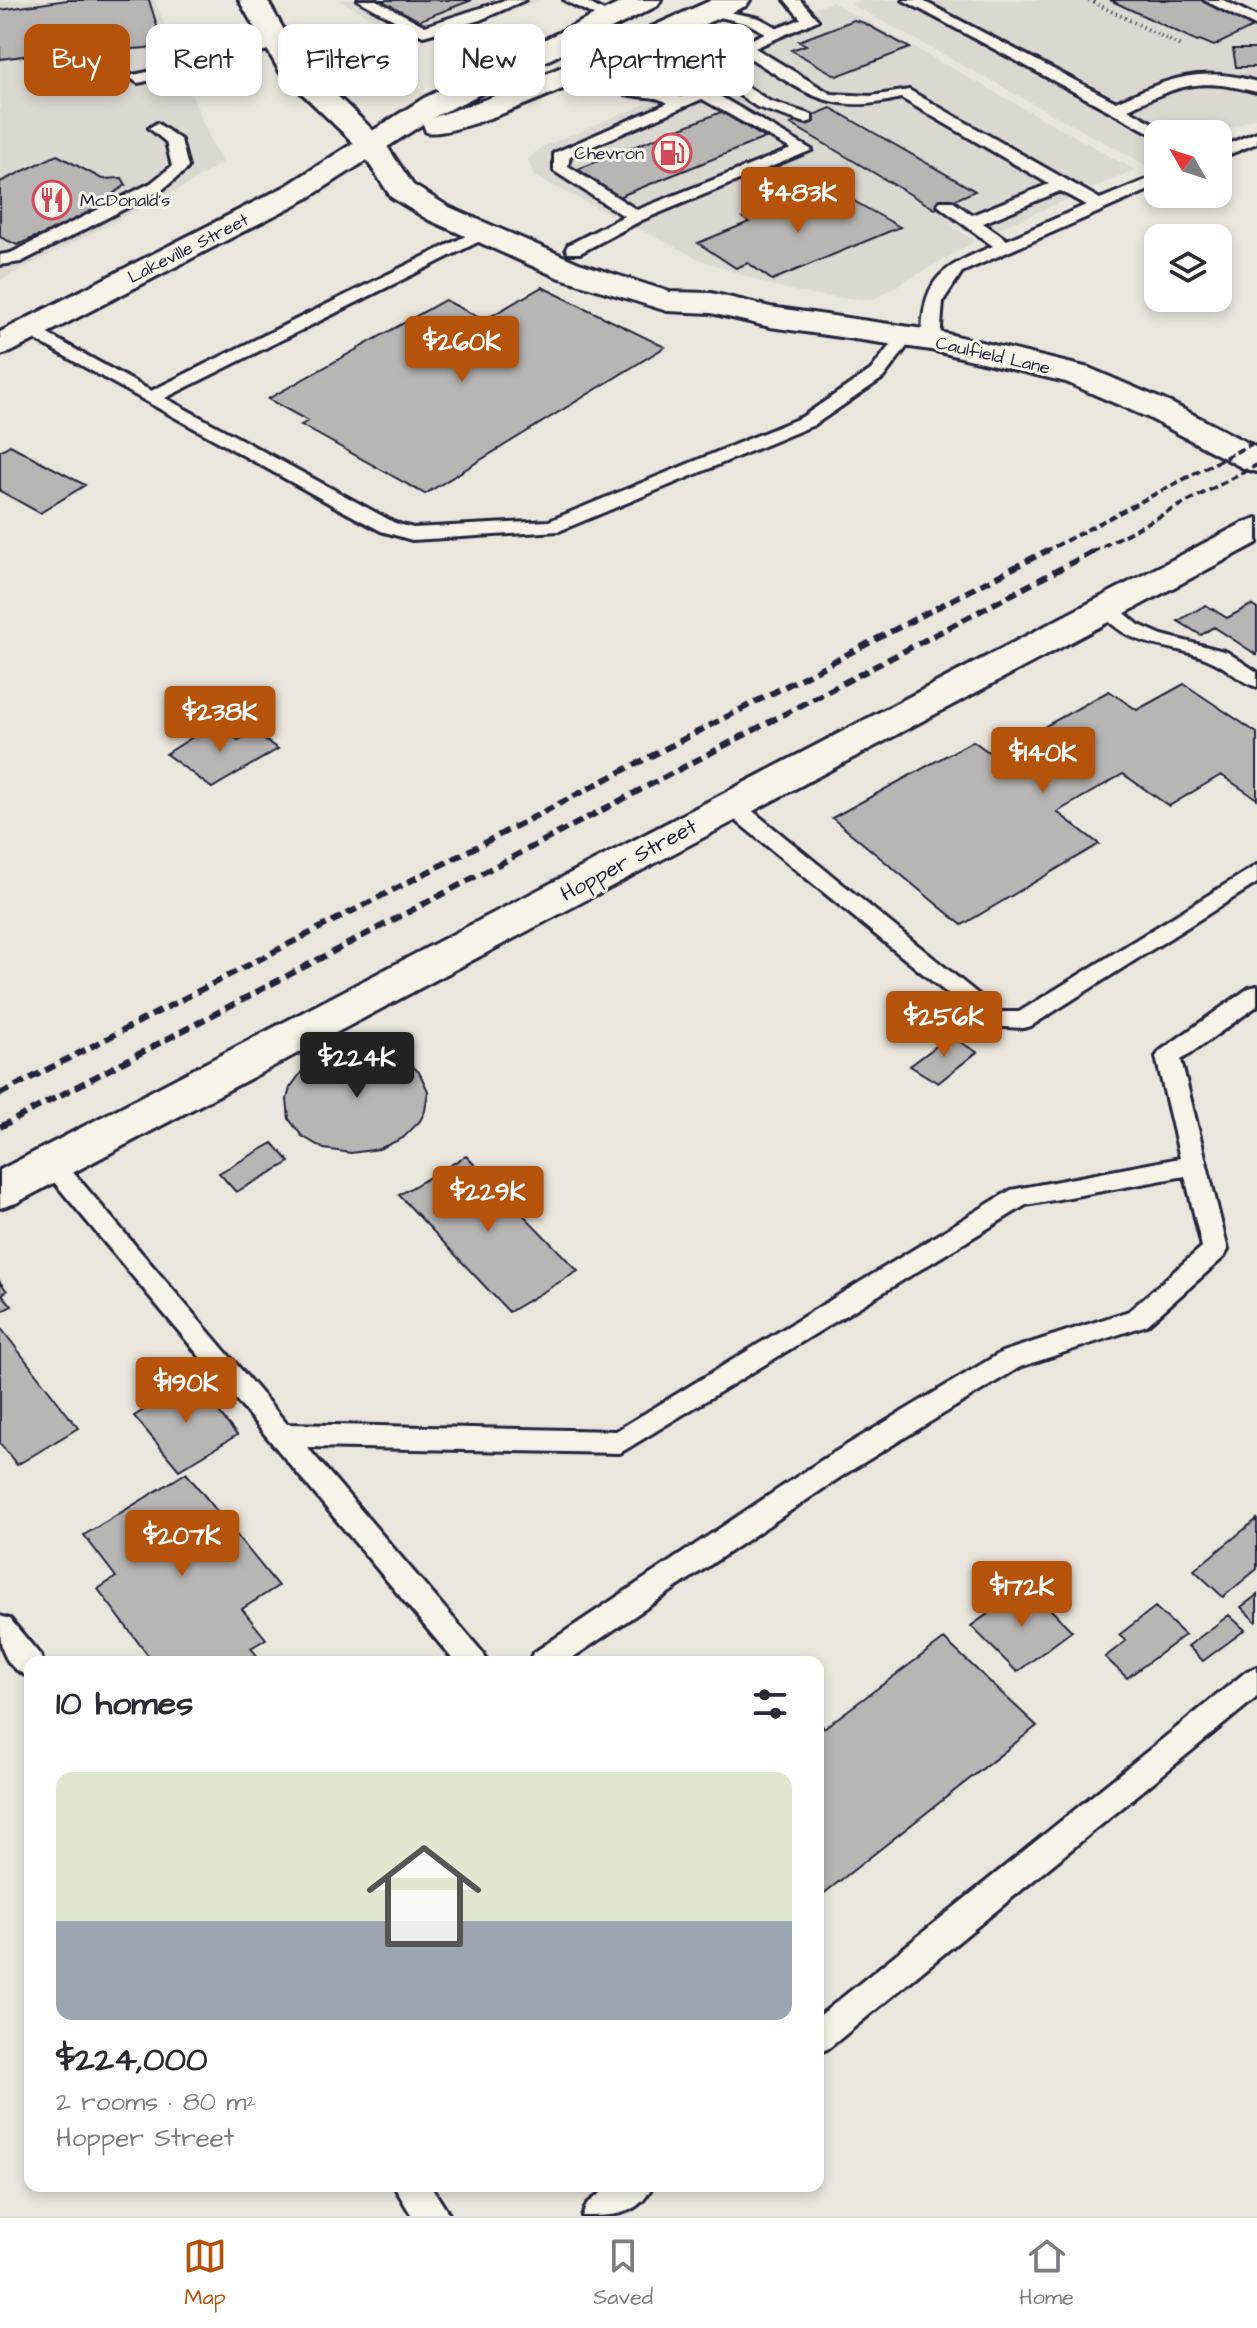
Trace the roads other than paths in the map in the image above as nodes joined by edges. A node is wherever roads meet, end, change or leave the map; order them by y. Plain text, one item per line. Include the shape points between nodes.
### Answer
1 (253, 0) edge
2 (365, 0) edge
3 (518, 0) edge
4 (571, 0) edge
5 (647, 0) edge
6 (736, 0) edge
7 (792, 0) edge
8 (1211, 0) edge
9 (934, 2) edge
10 (708, 10) junction
11 (608, 17) junction
12 (1257, 23) edge
13 (676, 24) edge
14 (776, 33) junction
15 (754, 42) edge
16 (277, 43) junction
17 (754, 54) edge
18 (138, 78) dead end
19 (561, 78) edge
20 (1257, 87) edge
21 (667, 96) edge
22 (751, 96) edge
23 (680, 103) junction
24 (1116, 108) junction
25 (801, 116) dead end
26 (1144, 123) edge
27 (157, 128) dead end
28 (1257, 137) edge
29 (372, 145) junction
30 (1232, 148) edge
31 (1062, 184) junction
32 (1144, 186) edge
33 (946, 204) dead end
34 (1099, 206) junction
35 (636, 216) junction
36 (970, 222) junction
37 (482, 233) junction
38 (1006, 247) junction
39 (574, 249) junction
40 (0, 260) edge
41 (711, 303) junction
42 (14, 338) edge
43 (918, 338) junction
44 (153, 397) junction
45 (1257, 462) edge
46 (1257, 529) edge
47 (1107, 608) junction
48 (1257, 681) edge
49 (731, 805) junction
50 (1257, 873) edge
51 (1257, 994) edge
52 (51, 1164) junction
53 (1194, 1165) junction
54 (0, 1191) edge
55 (281, 1435) junction
56 (0, 1628) edge
57 (468, 1656) edge
58 (552, 1656) edge
59 (24, 1657) edge
60 (1257, 1680) edge
61 (824, 2032) edge
62 (415, 2192) edge
63 (629, 2192) edge
64 (433, 2216) edge
65 (599, 2216) edge

1 - 16 street, Caulfield Lane
2 - 3 lane via 423,31
4 - 11 lane
5 - 11 street, Lakeville Street
6 - 10 street, Lakeville Street
7 - 14 lane via 811,20
8 - 12 lane
9 - 24 lane
10 - 13 street, Lakeville Street
10 - 14 lane via 754,21
11 - 29 street, Lakeville Street via 434,104
14 - 15 lane
16 - 18 lane
16 - 29 street, Caulfield Lane via 290,66
17 - 31 lane via 827,98 871,101 903,93
19 - 29 street, Lakeville Street via 476,115
20 - 24 lane via 1217,76 1189,77
21 - 23 lane
22 - 25 lane
23 - 35 lane via 562,153 560,168
23 - 35 lane via 703,93 804,150
24 - 26 lane
27 - 40 lane via 173,140 180,167 157,186 15,258
28 - 30 lane
29 - 37 street, Caulfield Lane via 402,191
29 - 39 street, Caulfield Lane via 459,201
29 - 42 street, Lakeville Street via 297,192
31 - 34 lane
31 - 36 lane
32 - 34 lane
33 - 36 lane
34 - 38 lane
35 - 39 lane
36 - 38 lane
37 - 41 street, Caulfield Lane via 568,270 667,301
37 - 44 lane
38 - 43 lane via 956,268 935,291
39 - 41 street, Caulfield Lane via 615,266 675,280
41 - 43 street, Caulfield Lane
42 - 44 lane
43 - 44 lane via 877,374 808,421 552,527 412,534 388,527
43 - 45 street, Caulfield Lane via 1077,375 1161,411
46 - 47 street, Hopper Street
47 - 48 lane via 1132,629 1220,656
47 - 49 street, Hopper Street
49 - 50 lane via 995,1020 1023,1020
49 - 52 street, Hopper Street
51 - 53 lane via 1168,1057
52 - 54 street, Hopper Street
52 - 55 lane
53 - 55 lane via 1020,1197 620,1442
53 - 58 lane via 1215,1250 1138,1318 1011,1359 835,1466
55 - 57 lane
56 - 59 lane
60 - 61 lane
62 - 64 lane
63 - 65 lane

